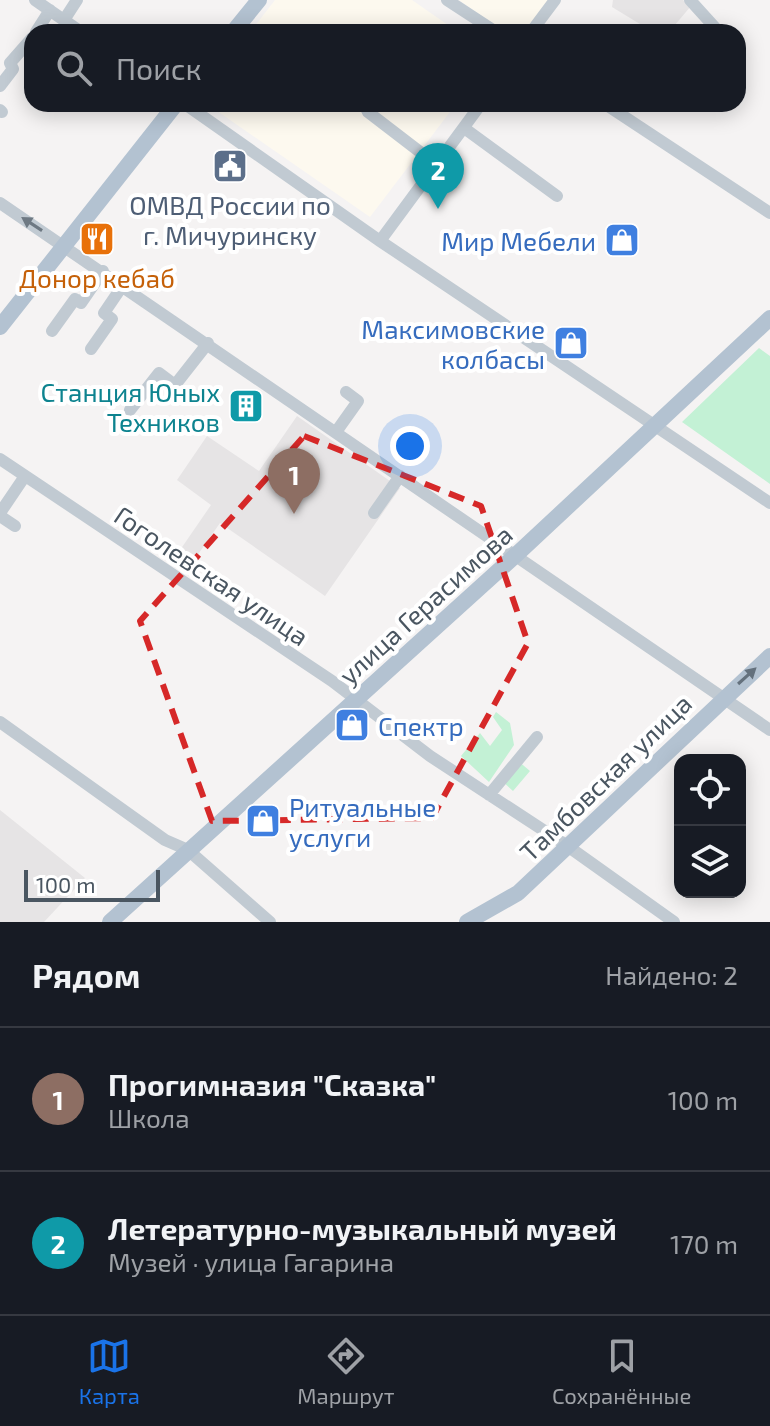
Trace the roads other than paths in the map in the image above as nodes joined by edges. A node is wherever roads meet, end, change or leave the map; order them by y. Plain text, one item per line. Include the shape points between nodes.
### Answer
1 (35, 0) edge
2 (77, 0) edge
3 (259, 0) edge
4 (447, 0) edge
5 (555, 0) edge
6 (690, 0) edge
7 (50, 10) junction
8 (64, 20) junction
9 (41, 24) edge
10 (70, 24) edge
11 (240, 24) edge
12 (484, 24) edge
13 (537, 24) edge
14 (712, 24) edge
15 (24, 46) edge
16 (0, 86) edge
17 (170, 112) edge
18 (196, 112) edge
19 (368, 112) edge
20 (475, 112) edge
21 (617, 112) edge
22 (464, 128) junction
23 (437, 165) junction
24 (557, 196) dead end
25 (0, 203) edge
26 (770, 213) edge
27 (380, 241) junction
28 (64, 244) junction
29 (103, 271) junction
30 (123, 285) junction
31 (770, 318) edge
32 (0, 327) edge
33 (52, 331) dead end
34 (208, 343) junction
35 (91, 349) dead end
36 (346, 392) dead end
37 (130, 410) dead end
38 (655, 425) junction
39 (336, 432) junction
40 (0, 459) edge
41 (752, 472) dead end
42 (25, 476) junction
43 (400, 476) junction
44 (742, 484) junction
45 (770, 503) edge
46 (374, 513) dead end
47 (4, 521) edge
48 (517, 554) junction
49 (770, 656) edge
50 (725, 696) junction
51 (354, 700) junction
52 (0, 722) edge
53 (770, 730) edge
54 (537, 737) dead end
55 (489, 795) junction
56 (566, 845) junction
57 (188, 850) junction
58 (110, 922) edge
59 (270, 922) edge
60 (467, 922) edge
61 (674, 922) edge

1 - 7 street
2 - 8 street
3 - 11 main road
4 - 12 street
5 - 13 street
6 - 14 street
7 - 8 street
7 - 9 street
8 - 10 street
15 - 16 street
17 - 28 main road
18 - 27 street
19 - 23 street
20 - 22 street
21 - 26 street
22 - 23 street
22 - 24 street
23 - 27 street
28 -> 25 street
27 - 38 street
28 - 29 street
28 - 32 main road
29 - 30 street
29 - 33 street
30 - 34 street
30 - 35 street via 104,313 112,319
31 - 38 main road, улица Герасимова
34 - 37 street via 175,385 159,373
34 - 39 street
36 - 39 street via 358,401
38 - 44 street
38 - 48 main road, улица Герасимова
39 - 43 street
40 - 42 street, Гоголевская улица
41 - 44 street
42 - 47 street
42 - 51 street, Гоголевская улица
43 - 46 street
43 - 48 street
44 - 45 street
48 - 50 street
48 - 51 main road, улица Герасимова
50 -> 49 main road, Тамбовская улица
50 - 53 street
50 - 56 main road, Тамбовская улица
51 - 55 street, Гоголевская улица
51 - 57 main road, улица Герасимова
52 - 57 street via 165,840
54 - 55 street
55 - 56 street, Гоголевская улица
56 - 60 main road, Тамбовская улица via 518,893
56 - 61 street, Гоголевская улица
57 - 58 main road, улица Герасимова
57 - 59 street

